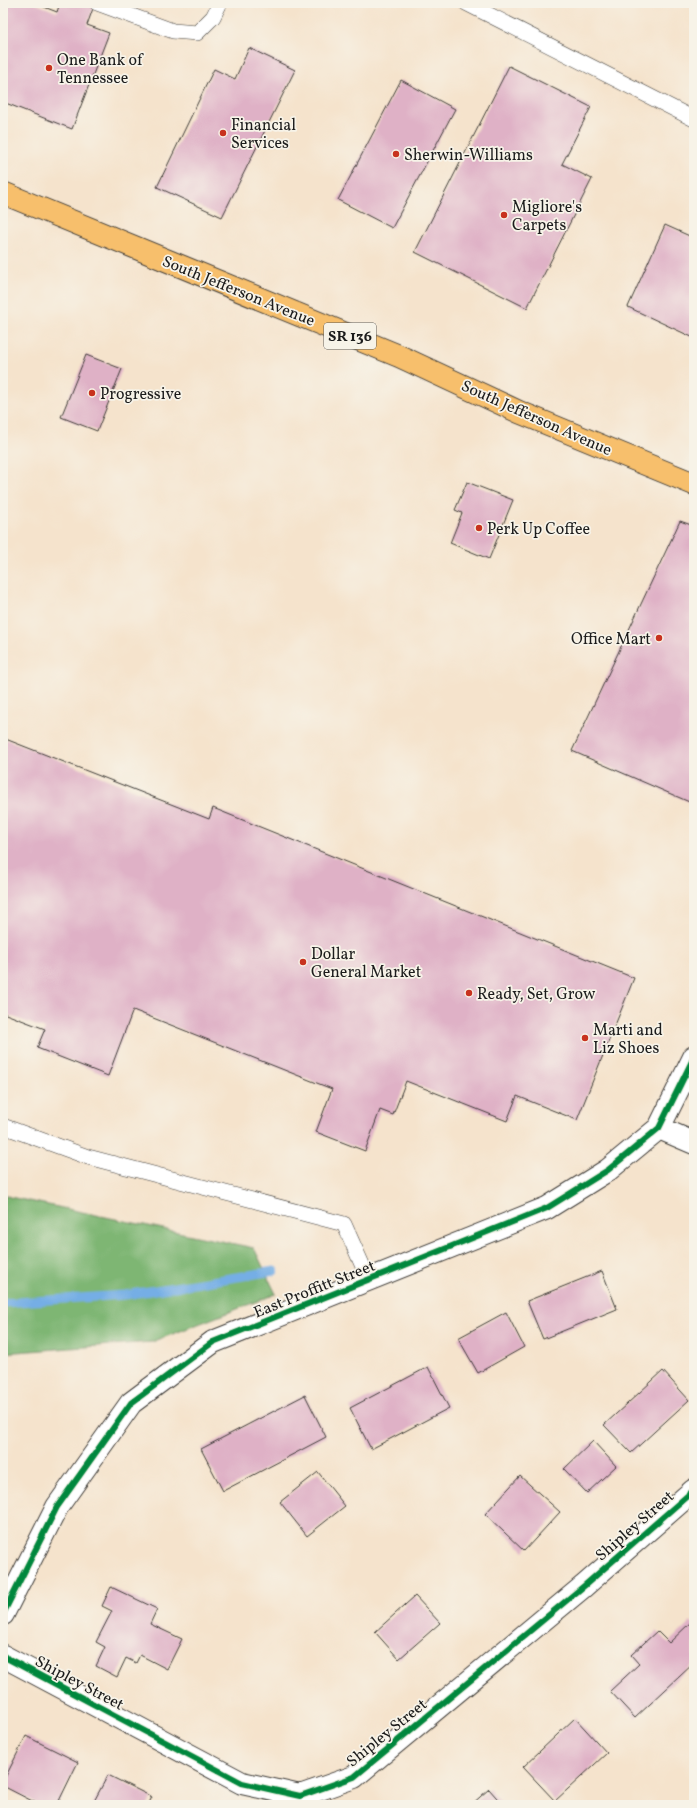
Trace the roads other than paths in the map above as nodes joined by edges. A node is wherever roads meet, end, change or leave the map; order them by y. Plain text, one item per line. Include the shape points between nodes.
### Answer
1 (97, 3) edge
2 (220, 3) edge
3 (466, 3) edge
4 (694, 119) edge
5 (3, 193) edge
6 (694, 484) edge
7 (694, 1057) edge
8 (3, 1126) edge
9 (659, 1128) junction
10 (694, 1143) edge
11 (368, 1280) junction
12 (694, 1490) edge
13 (3, 1614) edge
14 (3, 1656) edge

1 - 2 lane via 173,31 197,33 213,17
3 - 4 lane
5 - 6 main road, South Jefferson Avenue / SR 136 via 406,359 519,412
7 - 9 street, East Proffitt Street
8 - 11 lane via 88,1157 344,1224
9 - 10 street
9 - 11 street, East Proffitt Street via 608,1170 547,1208
11 - 13 street, East Proffitt Street via 213,1342 131,1403 57,1507
12 - 14 street, Shipley Street via 584,1586 354,1777 300,1796 242,1783

